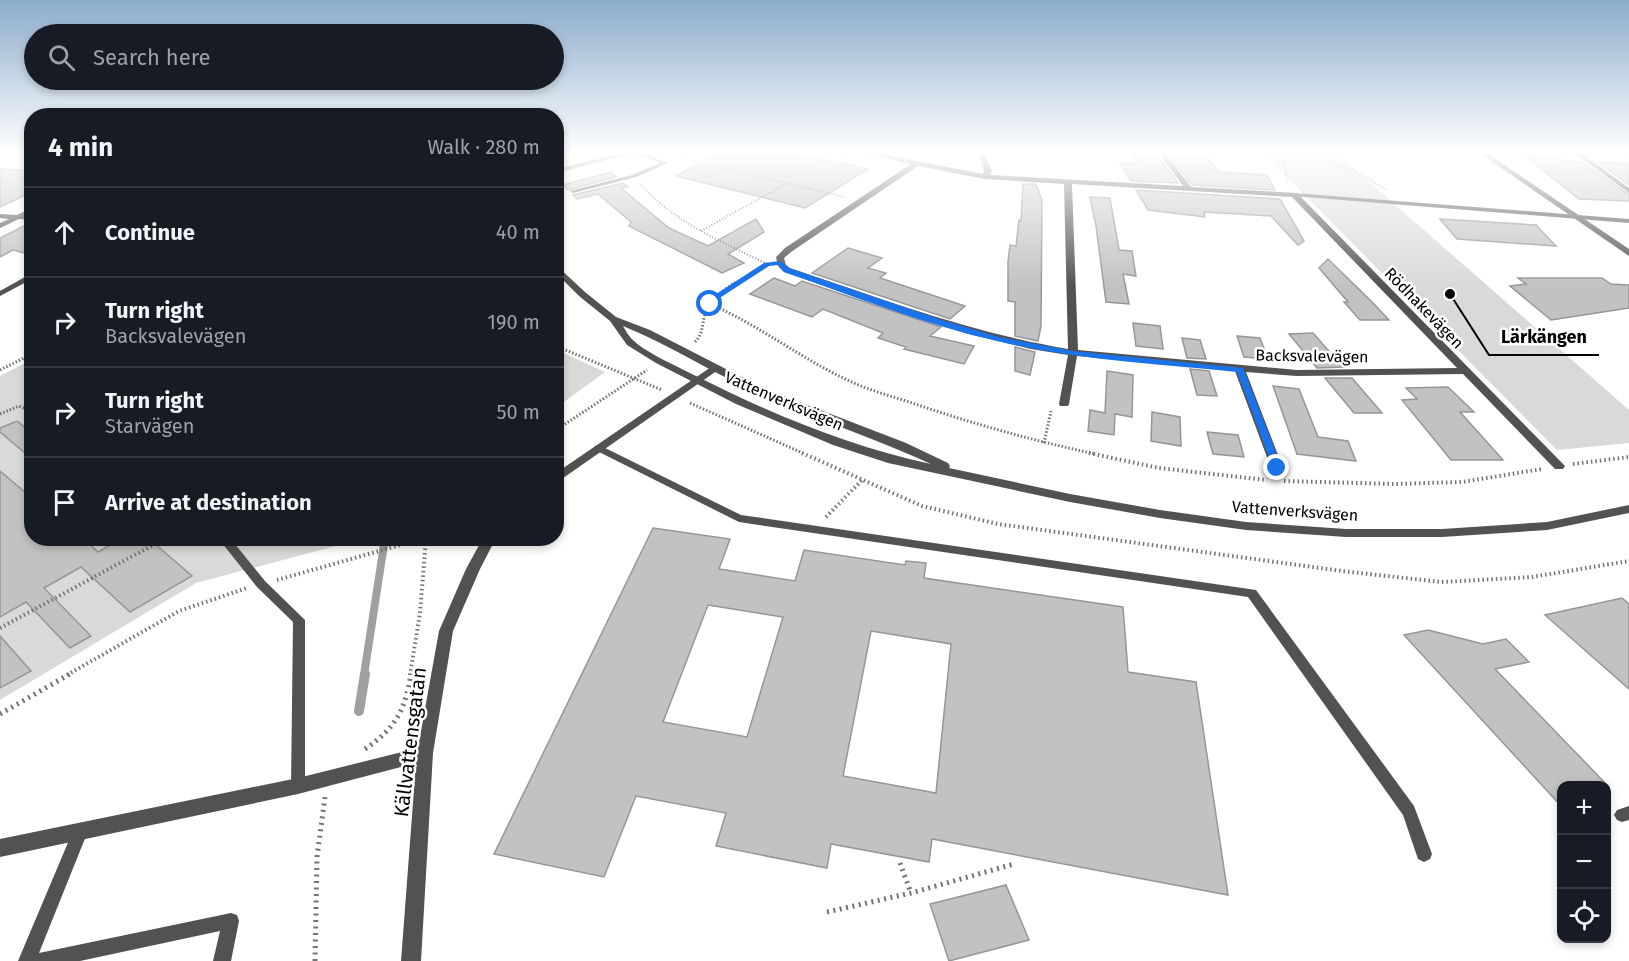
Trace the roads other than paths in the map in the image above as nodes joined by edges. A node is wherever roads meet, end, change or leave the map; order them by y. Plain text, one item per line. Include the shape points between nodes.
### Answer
1 (870, 197) edge
2 (1068, 197) edge
3 (1296, 197) edge
4 (1339, 197) edge
5 (1547, 197) edge
6 (24, 215) edge
7 (0, 216) edge
8 (1576, 217) junction
9 (18, 218) junction
10 (24, 218) edge
11 (1629, 220) edge
12 (0, 226) edge
13 (1629, 253) edge
14 (564, 275) edge
15 (24, 280) edge
16 (0, 294) edge
17 (613, 319) junction
18 (1073, 353) junction
19 (714, 368) junction
20 (1240, 369) junction
21 (1465, 371) junction
22 (695, 379) junction
23 (1064, 404) road end
24 (599, 448) junction
25 (1558, 466) road end
26 (1277, 468) dead end
27 (564, 473) edge
28 (962, 474) junction
29 (1629, 509) edge
30 (230, 546) edge
31 (486, 546) edge
32 (425, 753) junction
33 (298, 786) junction
34 (80, 831) junction
35 (0, 848) edge
36 (1424, 854) dead end
37 (27, 961) edge
38 (39, 961) edge
39 (222, 961) edge
40 (411, 961) edge

1 - 18 street, Backsvalevägen via 788,250 780,257 780,263 787,270 968,331
2 - 18 street
3 - 21 street, Rödhakevägen
4 - 8 lane
5 - 8 street
6 - 9 lane
7 - 9 lane
8 - 11 lane
8 - 13 street
9 - 10 lane
9 - 12 lane
14 - 17 street, Vattenverksvägen
15 - 16 lane
17 - 19 street, Vattenverksvägen via 647,332
17 - 22 street, Vattenverksvägen via 630,343
18 - 20 street, Backsvalevägen
18 - 23 street
19 - 22 street
19 - 28 street, Vattenverksvägen
20 - 21 street, Backsvalevägen via 1297,373
20 - 26 street
21 - 25 street, Rödhakevägen
22 - 24 street
22 - 28 street, Vattenverksvägen via 837,442 888,459
24 - 27 street
24 - 36 lane via 739,518 1252,593 1409,811
28 - 29 street, Vattenverksvägen via 1160,514 1246,526 1346,533 1442,533 1547,525
30 - 33 lane via 261,584 299,620
31 - 32 street, Källvattensgatan via 446,632
32 - 33 street
32 - 40 street, Källvattensgatan
33 - 34 street
34 - 35 street
34 - 37 lane
38 - 39 lane via 231,921

